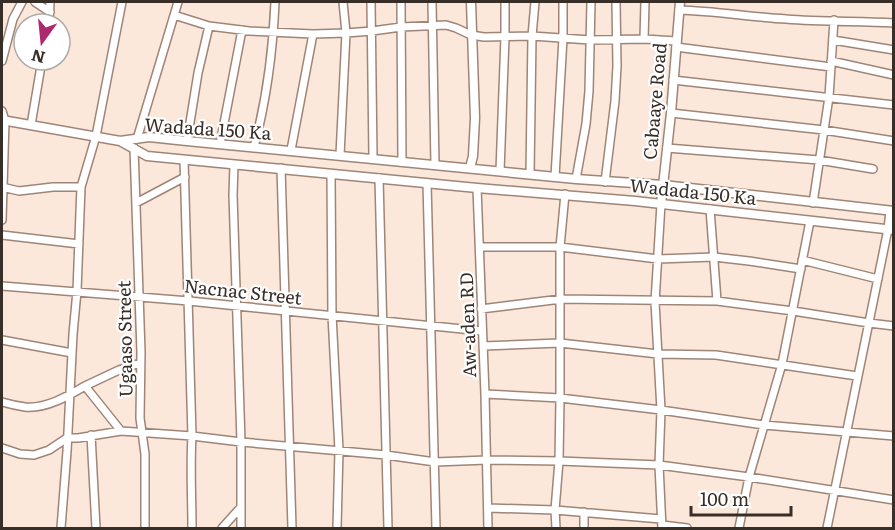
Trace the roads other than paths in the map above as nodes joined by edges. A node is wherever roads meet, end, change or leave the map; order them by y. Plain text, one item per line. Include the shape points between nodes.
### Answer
1 (22, 2) edge
2 (35, 2) edge
3 (50, 2) edge
4 (122, 2) edge
5 (178, 2) edge
6 (275, 2) edge
7 (343, 2) edge
8 (371, 2) edge
9 (401, 2) edge
10 (432, 2) edge
11 (471, 2) edge
12 (505, 2) edge
13 (535, 2) edge
14 (563, 2) edge
15 (591, 2) edge
16 (616, 2) edge
17 (645, 2) edge
18 (680, 6) edge
19 (50, 12) joint
20 (174, 15) junction
21 (834, 20) junction
22 (894, 23) edge
23 (432, 25) junction
24 (209, 26) junction
25 (401, 27) junction
26 (242, 30) junction
27 (372, 31) junction
28 (273, 32) junction
29 (346, 33) junction
30 (313, 34) junction
31 (471, 35) junction
32 (506, 36) junction
33 (532, 36) junction
34 (563, 38) junction
35 (616, 39) junction
36 (644, 39) junction
37 (590, 40) junction
38 (833, 40) junction
39 (676, 44) junction
40 (894, 50) edge
41 (2, 62) edge
42 (831, 64) junction
43 (40, 72) edge
44 (894, 75) edge
45 (674, 80) junction
46 (829, 97) junction
47 (894, 105) edge
48 (2, 111) edge
49 (671, 113) junction
50 (3, 121) edge
51 (31, 125) junction
52 (824, 130) junction
53 (96, 136) junction
54 (137, 139) junction
55 (120, 141) junction
56 (187, 141) junction
57 (894, 141) edge
58 (220, 144) junction
59 (254, 147) junction
60 (134, 148) junction
61 (667, 148) junction
62 (291, 150) junction
63 (340, 155) junction
64 (373, 158) junction
65 (184, 160) junction
66 (819, 160) junction
67 (402, 162) junction
68 (234, 165) junction
69 (435, 165) junction
70 (281, 168) junction
71 (470, 168) junction
72 (873, 169) dead end
73 (500, 171) junction
74 (330, 174) junction
75 (530, 174) junction
76 (185, 177) junction
77 (555, 177) junction
78 (379, 178) junction
79 (576, 179) junction
80 (605, 182) junction
81 (427, 183) junction
82 (663, 185) junction
83 (2, 187) edge
84 (81, 187) junction
85 (477, 188) junction
86 (565, 194) junction
87 (136, 203) junction
88 (813, 203) junction
89 (661, 204) junction
90 (710, 209) junction
91 (892, 211) edge
92 (2, 220) edge
93 (810, 221) junction
94 (891, 230) edge
95 (2, 235) edge
96 (78, 244) junction
97 (480, 247) junction
98 (560, 247) junction
99 (714, 257) junction
100 (658, 259) junction
101 (802, 260) junction
102 (801, 269) junction
103 (878, 279) junction
104 (2, 286) edge
105 (76, 291) junction
106 (139, 297) junction
107 (561, 299) junction
108 (189, 301) junction
109 (655, 302) junction
110 (717, 302) junction
111 (237, 306) junction
112 (481, 309) junction
113 (285, 310) junction
114 (794, 310) junction
115 (332, 315) junction
116 (382, 321) junction
117 (869, 323) junction
118 (431, 326) junction
119 (894, 326) edge
120 (482, 331) junction
121 (2, 340) edge
122 (560, 343) junction
123 (483, 346) junction
124 (72, 352) junction
125 (658, 354) junction
126 (140, 363) junction
127 (782, 364) junction
128 (857, 376) junction
129 (85, 386) junction
130 (485, 394) junction
131 (69, 396) junction
132 (560, 398) junction
133 (2, 402) edge
134 (661, 410) junction
135 (764, 425) junction
136 (121, 431) junction
137 (847, 432) junction
138 (143, 433) junction
139 (91, 435) junction
140 (192, 436) junction
141 (894, 436) edge
142 (67, 438) junction
143 (241, 442) junction
144 (290, 446) junction
145 (2, 448) edge
146 (339, 450) junction
147 (386, 455) junction
148 (487, 460) junction
149 (559, 461) junction
150 (435, 462) junction
151 (659, 465) junction
152 (748, 477) junction
153 (835, 491) junction
154 (894, 500) edge
155 (241, 507) junction
156 (488, 508) junction
157 (555, 510) junction
158 (584, 512) junction
159 (662, 524) edge
160 (61, 528) edge
161 (96, 528) edge
162 (145, 528) edge
163 (192, 528) edge
164 (222, 528) edge
165 (241, 528) edge
166 (291, 528) edge
167 (337, 528) edge
168 (388, 528) edge
169 (436, 528) edge
170 (488, 528) edge
171 (556, 528) edge
172 (584, 528) edge
173 (687, 528) edge
174 (739, 528) edge
175 (827, 528) edge

1 - 41 street via 13,19
2 - 19 street
3 - 19 street
4 - 53 street
5 - 20 street
6 - 28 street
7 - 29 street
8 - 27 street
9 - 25 street
10 - 23 street
11 - 31 street
12 - 32 street
13 - 33 street
14 - 34 street
15 - 37 street
16 - 35 street
17 - 36 street
18 - 21 street via 784,19
18 - 39 street, Cabaaye Road
20 - 24 street
20 - 54 street
21 - 22 street
21 - 38 street
23 - 25 street
23 - 31 street via 446,25
23 - 69 street
24 - 26 street
24 - 56 street
25 - 27 street
25 - 67 street
26 - 28 street
26 - 58 street
27 - 29 street
27 - 64 street
28 - 30 street
28 - 59 street
29 - 30 street
29 - 63 street
30 - 62 street
31 - 32 street
31 - 71 street via 475,118
32 - 33 street
32 - 73 street
33 - 34 street
33 - 75 street
34 - 37 street
34 - 77 street
35 - 36 street
35 - 37 street
35 - 80 street via 615,101
36 - 39 street
37 - 79 street via 586,124
38 - 40 street
38 - 42 street
39 - 42 street
39 - 45 street, Cabaaye Road
42 - 44 street
42 - 46 street
43 - 51 street
45 - 46 street
45 - 49 street, Cabaaye Road
46 - 47 street
46 - 52 street
48 - 50 street
49 - 52 street
49 - 61 street, Cabaaye Road
50 - 51 street
50 - 83 street
51 - 53 street
52 - 57 street
52 - 66 street
53 - 55 street
53 - 84 street
54 - 55 street, Wadada 150 Ka
54 - 56 street, Wadada 150 Ka
55 - 60 street, Wadada 150 Ka
56 - 58 street, Wadada 150 Ka
58 - 59 street, Wadada 150 Ka
59 - 62 street, Wadada 150 Ka
60 - 65 street, Wadada 150 Ka via 147,156
60 - 87 street, Ugaaso Street
61 - 66 street
61 - 82 street, Cabaaye Road
62 - 63 street, Wadada 150 Ka
63 - 64 street, Wadada 150 Ka
64 - 67 street, Wadada 150 Ka
65 - 68 street, Wadada 150 Ka
65 - 76 street
66 - 72 street
66 - 88 street
67 - 69 street, Wadada 150 Ka
68 - 70 street, Wadada 150 Ka
68 - 111 street
69 - 71 street, Wadada 150 Ka
70 - 74 street, Wadada 150 Ka
70 - 113 street
71 - 73 street, Wadada 150 Ka
73 - 75 street, Wadada 150 Ka
74 - 78 street, Wadada 150 Ka
74 - 115 street
75 - 77 street, Wadada 150 Ka
76 - 87 street
76 - 108 street
77 - 79 street, Wadada 150 Ka
78 - 81 street, Wadada 150 Ka
78 - 116 street
79 - 80 street, Wadada 150 Ka
80 - 82 street, Wadada 150 Ka
81 - 85 street, Wadada 150 Ka
81 - 118 street
82 - 88 street, Wadada 150 Ka
82 - 89 street, Cabaaye Road
83 - 84 street
83 - 92 street
84 - 96 street
85 - 86 street, Wadada 150 Ka
85 - 97 street, Aw-aden RD
86 - 89 street, Wadada 150 Ka
86 - 98 street
87 - 106 street, Ugaaso Street
88 - 91 street, Wadada 150 Ka
89 - 90 street, Wadada 150 Ka
89 - 100 street
90 - 93 street, Wadada 150 Ka
90 - 99 street
91 - 94 street
93 - 94 street, Wadada 150 Ka
93 - 101 street
94 - 103 street
95 - 96 street
96 - 105 street
97 - 98 street
97 - 112 street, Aw-aden RD
98 - 100 street
98 - 107 street
99 - 100 street
99 - 102 street
99 - 110 street
100 - 109 street
101 - 102 street
101 - 103 street
102 - 114 street
103 - 117 street
104 - 105 street, Nacnac Street
105 - 106 street, Nacnac Street
105 - 124 street
106 - 108 street, Nacnac Street
106 - 126 street, Ugaaso Street
107 - 109 street
107 - 112 street
107 - 122 street
108 - 111 street, Nacnac Street
108 - 140 street
109 - 110 street
109 - 125 street
110 - 114 street
111 - 113 street, Nacnac Street
111 - 143 street
112 - 120 street, Aw-aden RD
113 - 115 street, Nacnac Street
113 - 144 street
114 - 117 street
114 - 127 street
115 - 116 street, Nacnac Street
115 - 146 street
116 - 118 street, Nacnac Street
116 - 147 street
117 - 119 street
117 - 128 street
118 - 120 street, Nacnac Street
118 - 150 street
120 - 123 street, Aw-aden RD
121 - 124 street
122 - 123 street
122 - 125 street
122 - 132 street
123 - 130 street, Aw-aden RD
124 - 131 street
125 - 127 street via 716,355
125 - 134 street
126 - 129 street
126 - 138 street, Ugaaso Street
127 - 128 street
127 - 135 street
128 - 137 street
129 - 131 street
129 - 136 street
130 - 132 street
130 - 148 street, Aw-aden RD
131 - 133 street via 27,408
131 - 142 street
132 - 134 street
132 - 149 street
134 - 135 street
134 - 151 street
135 - 137 street
135 - 152 street
136 - 138 street
136 - 139 street
137 - 141 street
137 - 153 street
138 - 140 street
138 - 162 street, Ugaaso Street
139 - 142 street
139 - 161 street
140 - 143 street
140 - 163 street
142 - 145 street via 34,455
142 - 160 street
143 - 144 street
143 - 155 street
144 - 146 street
144 - 166 street
146 - 147 street
146 - 167 street
147 - 150 street
147 - 168 street
148 - 149 street
148 - 150 street
148 - 156 street, Aw-aden RD
149 - 151 street
149 - 157 street
150 - 169 street
151 - 152 street
151 - 159 street
152 - 153 street
152 - 174 street
153 - 154 street
153 - 175 street
155 - 164 street
155 - 165 street
156 - 157 street
156 - 170 street, Aw-aden RD
157 - 158 street
157 - 171 street
158 - 159 street
158 - 172 street
159 - 173 street

